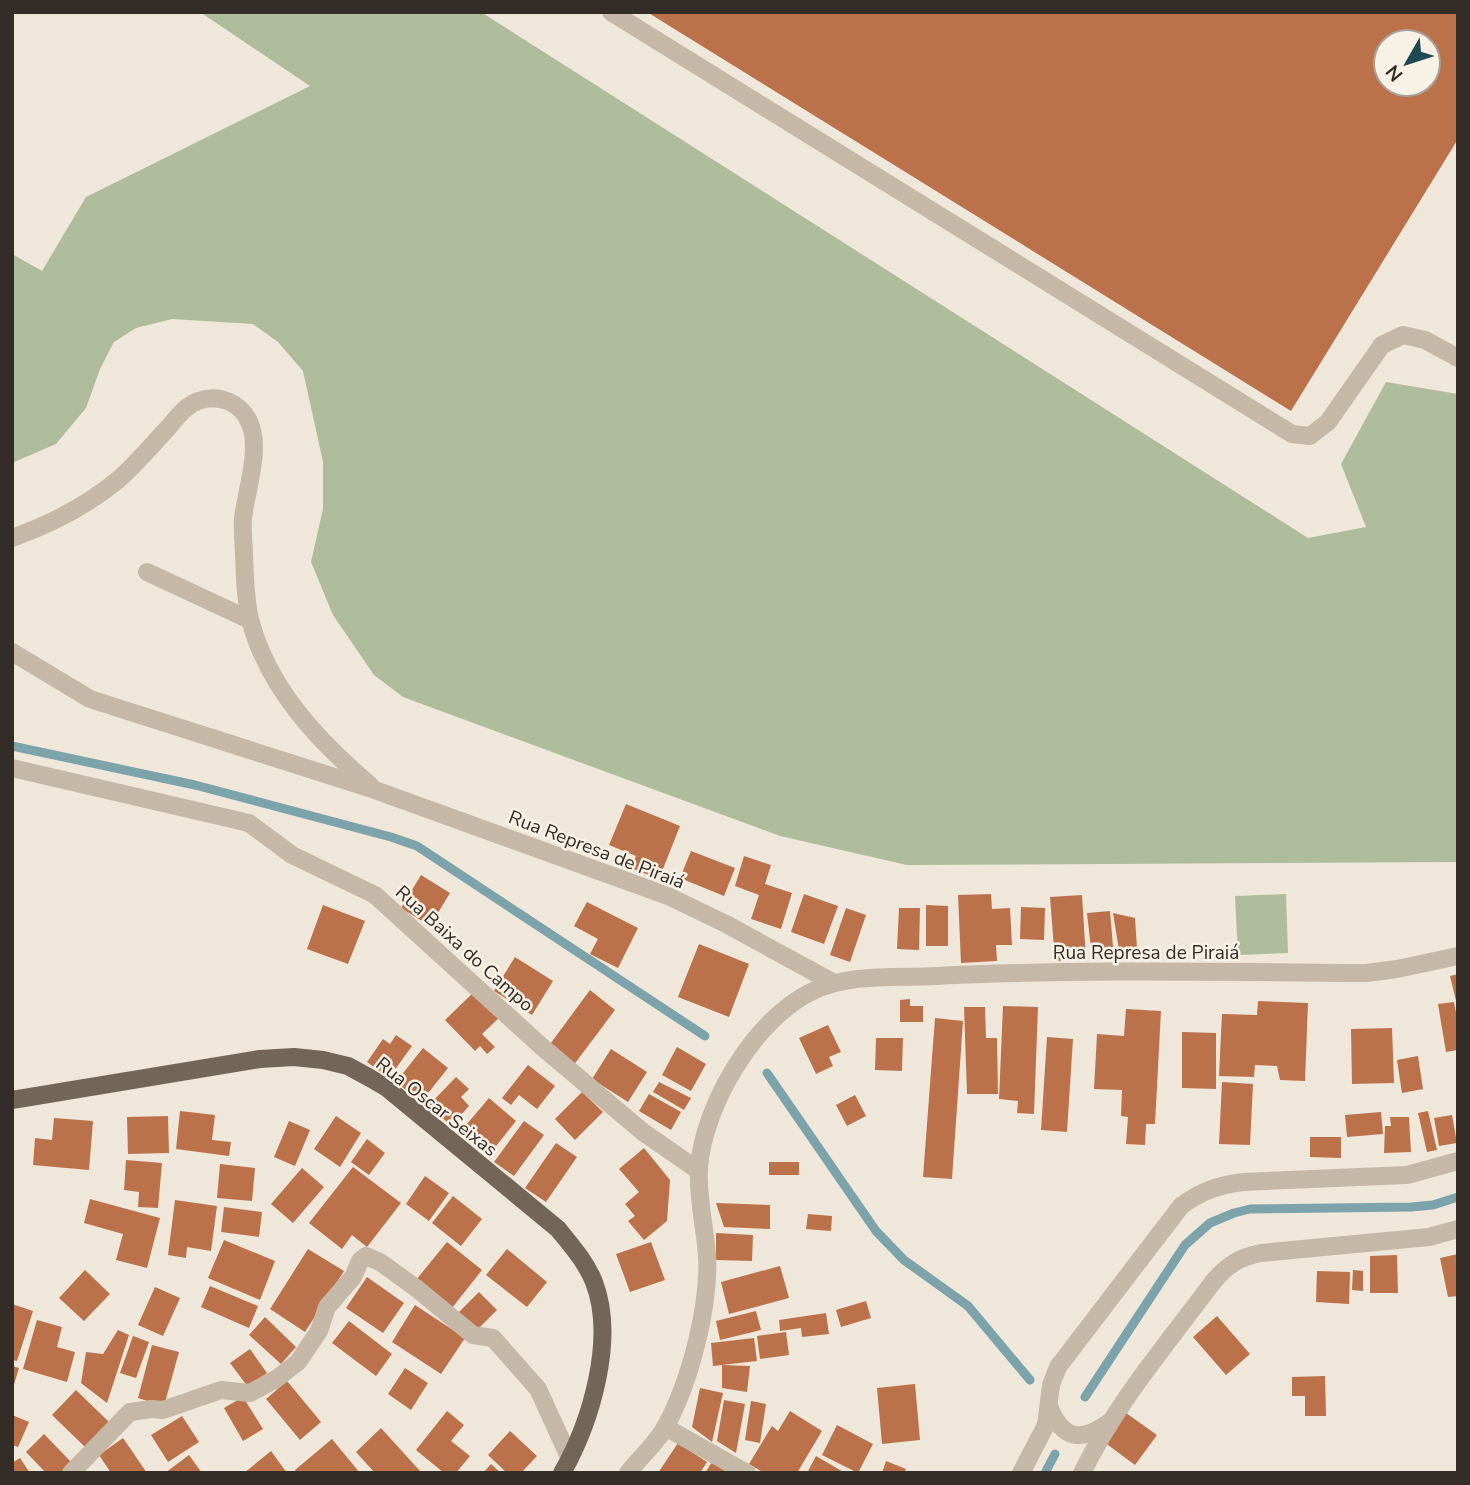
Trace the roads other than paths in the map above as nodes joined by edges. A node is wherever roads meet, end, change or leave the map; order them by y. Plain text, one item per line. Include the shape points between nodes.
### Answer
1 (611, 12) edge
2 (1458, 358) edge
3 (12, 537) edge
4 (147, 572) dead end
5 (250, 620) junction
6 (12, 652) edge
7 (12, 768) edge
8 (375, 790) junction
9 (1458, 956) edge
10 (834, 983) junction
11 (12, 1100) edge
12 (1458, 1161) edge
13 (699, 1171) junction
14 (1458, 1229) edge
15 (1049, 1406) junction
16 (1111, 1421) junction
17 (665, 1427) junction
18 (566, 1466) edge
19 (71, 1473) edge
20 (628, 1473) edge
21 (747, 1473) edge
22 (1021, 1473) edge
23 (1082, 1473) edge

1 - 2 street via 1292,434 1310,436 1328,422 1382,345 1403,335 1425,340
3 - 5 street, Rua Represa de Piraiá via 61,519 91,500 119,478 185,407 218,397 236,405 250,423 253,436 243,520
4 - 5 street
5 - 8 street, Rua Represa de Piraiá via 268,665 296,711 331,751
6 - 8 street, Rua Represa de Piraiá via 90,699
7 - 13 street, Rua Baixa do Campo via 249,823 292,855 375,895 541,1046 643,1132
8 - 10 street, Rua Represa de Piraiá via 668,896
9 - 10 street, Rua Represa de Piraiá via 1367,973 978,974
10 - 13 street, Rua Represa de Piraiá via 796,1000 754,1041 706,1126
11 - 18 main road, Rua Oscar Seixas via 294,1057 348,1066 387,1088 558,1229 593,1281 601,1335 596,1388
12 - 15 street via 1407,1175 1243,1182 1208,1189 1194,1197 1169,1218 1058,1367
13 - 17 street, Rua Represa de Piraiá via 707,1259 704,1305 692,1359
14 - 16 street via 1429,1237 1261,1253 1235,1261 1213,1282
15 - 16 street via 1058,1424 1072,1435 1092,1434
15 - 22 street via 1046,1425
16 - 23 street
17 - 20 street, Rua Represa de Piraiá
17 - 21 street
18 - 19 street via 538,1389 493,1338 472,1335 416,1288 366,1256 327,1307 298,1362 276,1379 250,1392 221,1390 163,1410 130,1412

